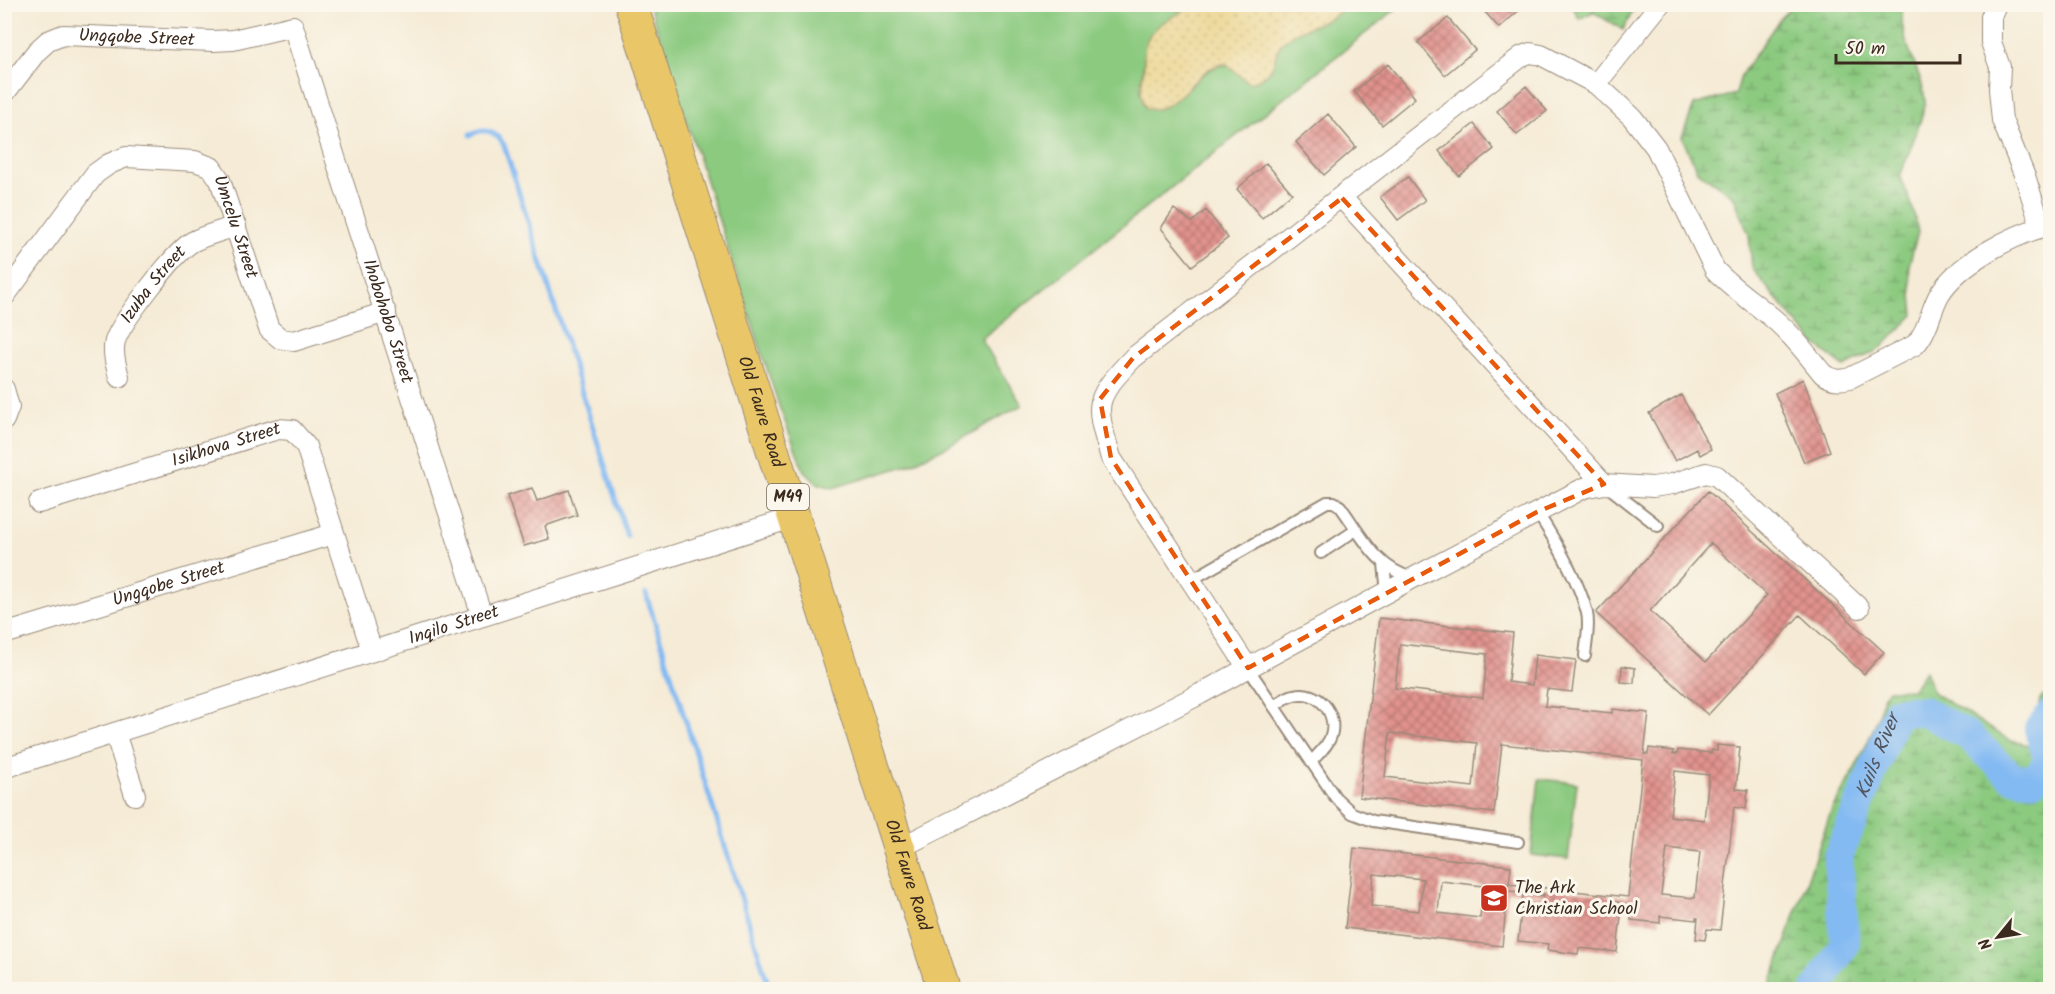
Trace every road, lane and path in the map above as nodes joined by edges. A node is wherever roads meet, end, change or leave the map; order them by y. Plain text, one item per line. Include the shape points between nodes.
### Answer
1 (631, 4) edge
2 (1660, 4) edge
3 (1995, 4) edge
4 (293, 26) joint
5 (1596, 84) junction
6 (4, 94) edge
7 (1342, 198) junction
8 (236, 226) junction
9 (2046, 226) edge
10 (4, 297) edge
11 (386, 312) junction
12 (119, 377) dead end
13 (4, 389) edge
14 (4, 420) edge
15 (1604, 484) junction
16 (39, 502) dead end
17 (1537, 512) junction
18 (795, 517) junction
19 (1658, 526) dead end
20 (1356, 530) junction
21 (333, 534) junction
22 (1321, 553) dead end
23 (1384, 564) junction
24 (1413, 578) junction
25 (1191, 580) junction
26 (1385, 593) junction
27 (1859, 608) dead end
28 (482, 616) junction
29 (4, 634) edge
30 (372, 651) junction
31 (1585, 656) dead end
32 (1248, 668) junction
33 (1274, 706) junction
34 (115, 733) junction
35 (1311, 762) junction
36 (4, 768) edge
37 (135, 795) dead end
38 (1518, 842) dead end
39 (900, 848) junction
40 (944, 990) edge

1 - 18 main road, Old Faure Road / M49
2 - 5 street
3 - 9 street via 1991,42 2000,67 2002,120
4 - 6 street, Ungqobe Street via 213,41 63,35 48,40 37,51
4 - 11 street, Ihobohobo Street
5 - 7 street via 1541,55 1522,56
5 - 9 street via 1632,117 1656,148 1715,270 1785,330 1830,379 1850,378 1916,345 1942,290 1967,266
7 - 15 street
7 - 25 street via 1133,358 1108,384 1100,399 1100,420 1112,458
8 - 10 street, Umcelu Street via 220,180 211,167 195,161 126,157 94,174
8 - 11 street, Umcelu Street via 269,329 281,339 294,341
8 - 12 street, Izuba Street via 193,242 180,251 157,280 115,340 113,351
11 - 28 street, Ihobohobo Street
13 - 14 street via 9,407
15 - 17 street via 1584,488
15 - 19 lane
15 - 27 street via 1653,487 1706,473 1717,476
16 - 21 street, Isikhova Street via 278,429 292,430 306,446
17 - 24 street
17 - 31 lane via 1588,616
18 - 28 street, Inqilo Street
18 - 39 main road, Old Faure Road / M49
20 - 22 lane
20 - 23 lane
20 - 25 lane via 1340,506 1327,502
21 - 29 street, Ungqobe Street
21 - 30 street, Isikhova Street
23 - 24 lane
23 - 26 lane
24 - 26 street
25 - 32 street
26 - 32 street
28 - 30 street, Inqilo Street
30 - 34 street, Inqilo Street
32 - 33 lane
32 - 39 street
33 - 35 lane
33 - 35 lane via 1290,695 1304,694 1326,707 1332,719 1331,735
34 - 36 street, Inqilo Street
34 - 37 street
35 - 38 lane via 1343,806 1362,818
39 - 40 main road, Old Faure Road / M49

